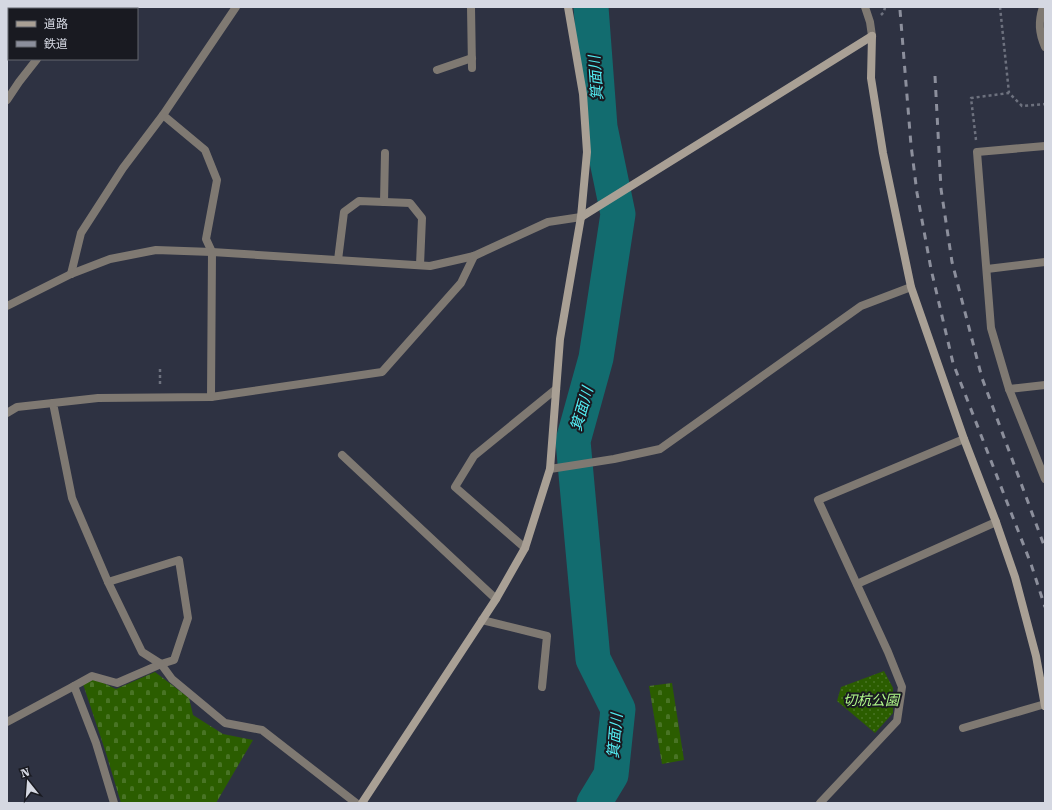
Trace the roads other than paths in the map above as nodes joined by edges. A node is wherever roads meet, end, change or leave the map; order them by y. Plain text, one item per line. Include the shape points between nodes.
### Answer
1 (236, 7) edge
2 (471, 7) edge
3 (568, 7) edge
4 (865, 7) edge
5 (1043, 7) edge
6 (872, 36) junction
7 (1045, 47) edge
8 (472, 58) junction
9 (37, 60) edge
10 (472, 68) dead end
11 (437, 70) dead end
12 (7, 100) edge
13 (163, 115) junction
14 (1045, 146) edge
15 (385, 153) dead end
16 (384, 202) junction
17 (581, 217) junction
18 (212, 252) junction
19 (474, 256) junction
20 (338, 260) junction
21 (1045, 262) edge
22 (420, 266) junction
23 (986, 269) junction
24 (71, 274) junction
25 (911, 287) junction
26 (7, 306) edge
27 (1045, 385) edge
28 (556, 389) junction
29 (1009, 389) junction
30 (211, 397) junction
31 (53, 403) junction
32 (7, 412) edge
33 (964, 439) junction
34 (342, 455) dead end
35 (550, 469) junction
36 (1045, 479) edge
37 (996, 522) junction
38 (525, 548) junction
39 (108, 582) junction
40 (857, 584) junction
41 (496, 599) junction
42 (482, 620) junction
43 (161, 664) junction
44 (74, 686) junction
45 (542, 687) dead end
46 (1045, 705) edge
47 (7, 722) edge
48 (963, 728) dead end
49 (114, 803) edge
50 (356, 803) edge
51 (362, 803) edge
52 (820, 803) edge

1 - 13 street
2 - 8 street
3 - 17 street via 582,94 587,152
4 - 6 street
5 - 7 street via 1039,27
6 - 17 street
6 - 25 street via 871,78 883,153
8 - 10 street
8 - 11 street
9 - 12 street via 18,82
13 - 18 street via 205,150 217,180 206,239
13 - 24 street via 81,233
14 - 23 street via 977,152
15 - 16 street
16 - 20 street via 359,201 344,212
16 - 22 street via 410,203 422,218
17 - 19 street via 548,222
17 - 28 street via 560,339
18 - 20 street
18 - 24 street via 156,250 110,259
18 - 30 street
19 - 22 street
19 - 30 street via 461,283 382,372
20 - 22 street
21 - 23 street
23 - 29 street via 991,328
24 - 26 street
25 - 33 street
25 - 35 street via 861,306 660,449
27 - 29 street
28 - 35 street
28 - 38 street via 474,456 455,487
29 - 36 street
30 - 31 street via 98,398
31 - 32 street via 17,407
31 - 39 street via 72,498
33 - 37 street
33 - 40 street via 818,500
34 - 41 street
35 - 38 street
37 - 40 street
37 - 46 street via 1015,577 1036,656
38 - 41 street
39 - 43 street via 142,652
39 - 43 street via 179,560 188,618 174,660
40 - 52 street via 902,687 897,721
41 - 42 street
42 - 45 street via 547,636
42 - 51 street
43 - 44 street via 117,683 92,676
43 - 50 street via 172,679 225,723 262,730
44 - 47 street
44 - 49 street via 96,743
46 - 48 street

